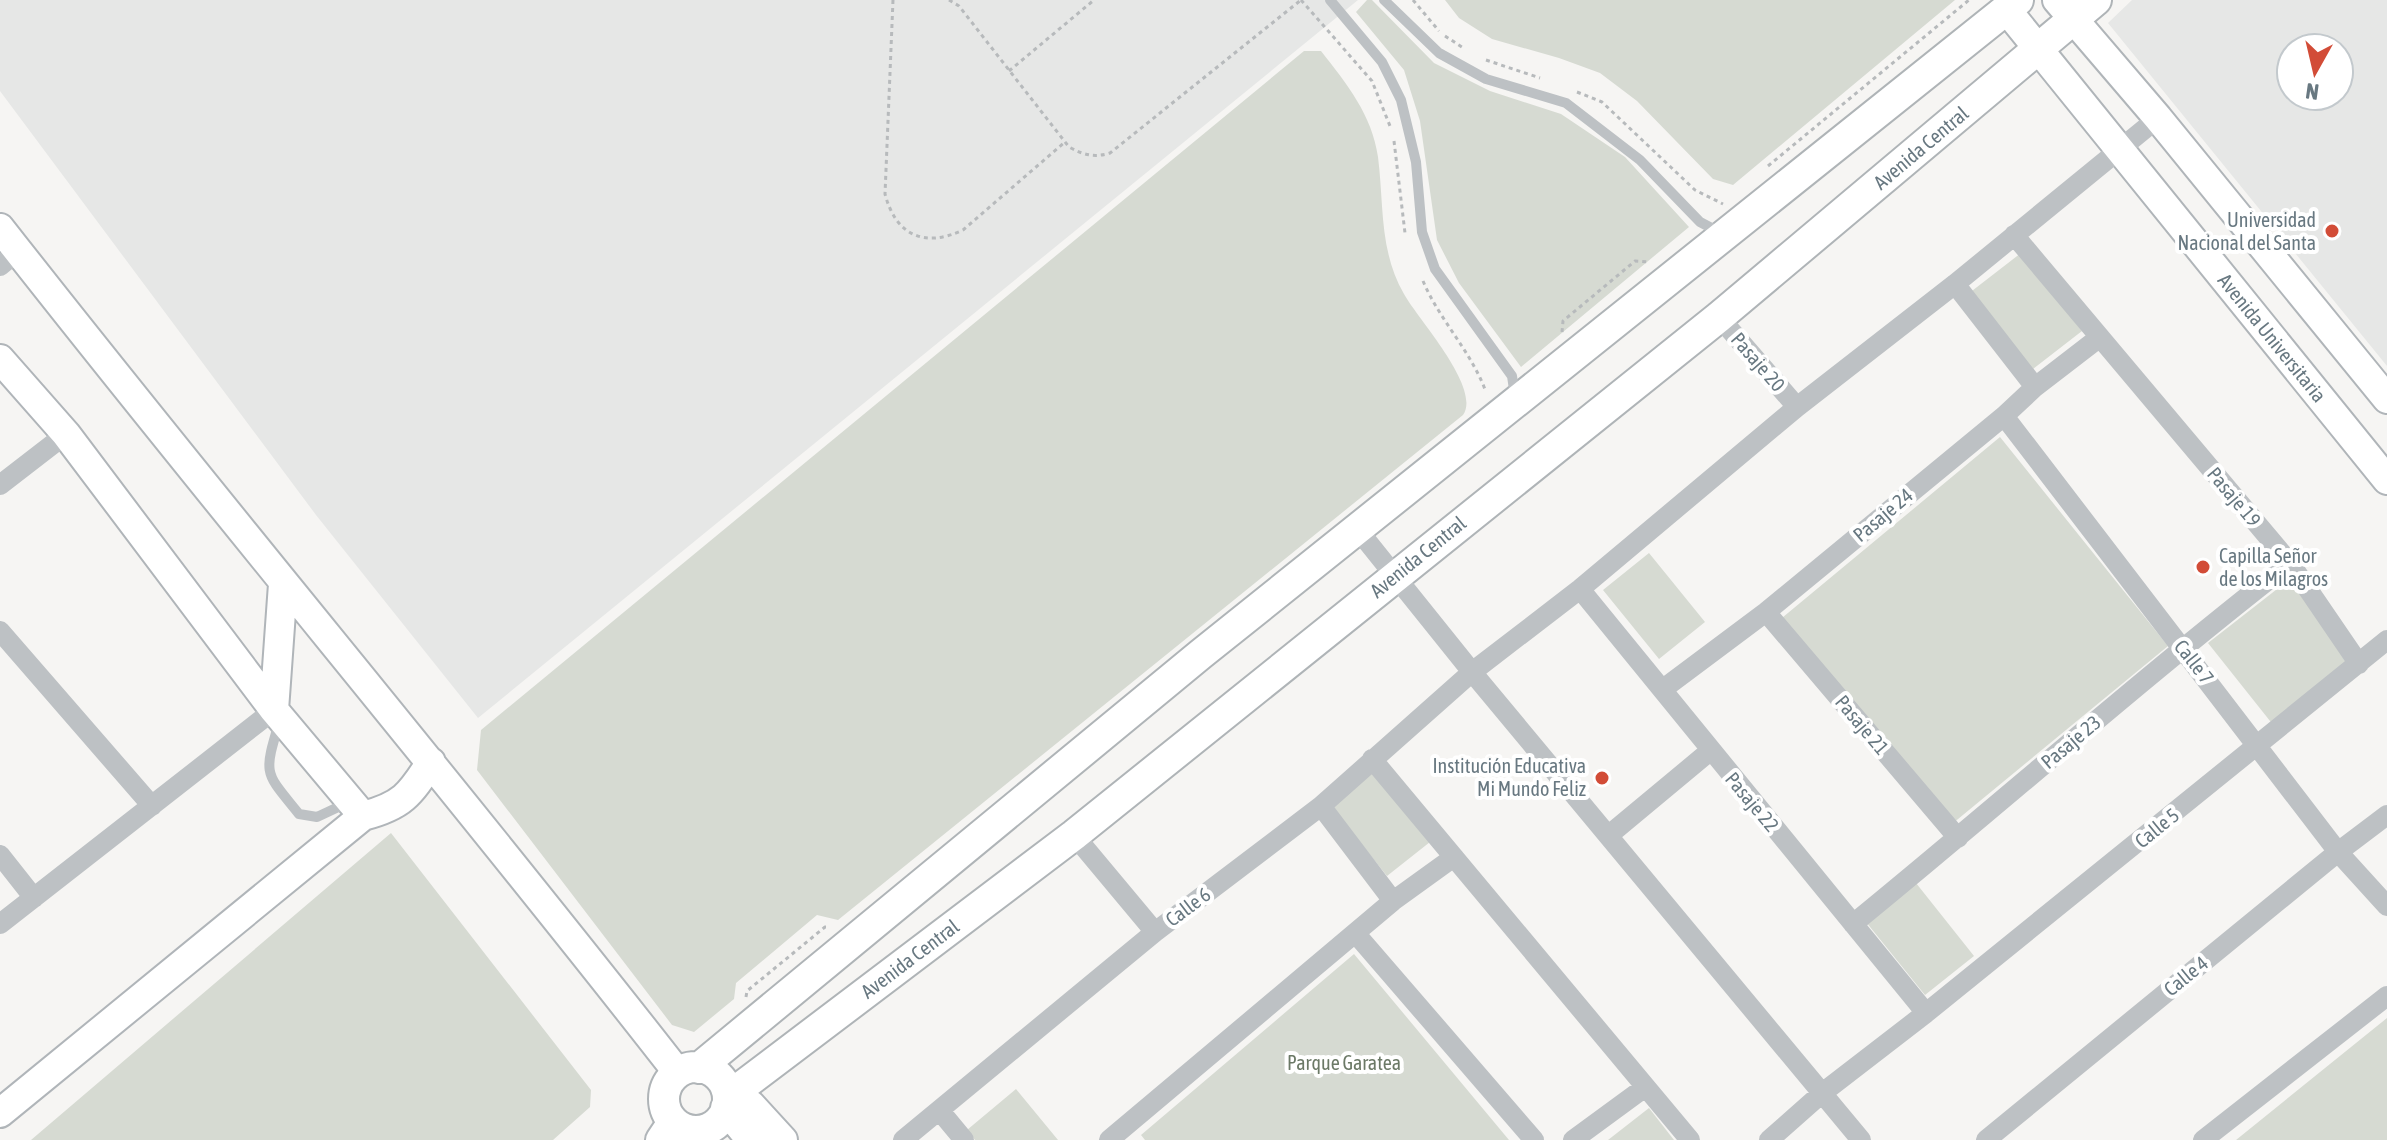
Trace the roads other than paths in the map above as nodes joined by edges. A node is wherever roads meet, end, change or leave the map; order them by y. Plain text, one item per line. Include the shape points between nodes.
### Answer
1 (1330, 0) edge
2 (1384, 0) edge
3 (2012, 5) edge
4 (2076, 6) edge
5 (2039, 49) junction
6 (2158, 118) junction
7 (2119, 151) junction
8 (0, 228) edge
9 (1723, 234) junction
10 (2014, 235) junction
11 (9, 259) edge
12 (1955, 284) junction
13 (1719, 317) junction
14 (2100, 337) junction
15 (0, 359) edge
16 (2035, 387) junction
17 (2387, 399) edge
18 (1502, 401) junction
19 (1797, 407) junction
20 (2004, 416) junction
21 (66, 434) junction
22 (2387, 480) edge
23 (0, 485) edge
24 (1358, 530) junction
25 (2290, 563) junction
26 (1396, 575) junction
27 (283, 584) junction
28 (1580, 589) junction
29 (1766, 612) junction
30 (0, 631) edge
31 (2387, 640) edge
32 (2182, 647) junction
33 (2359, 664) junction
34 (1472, 672) junction
35 (1663, 689) junction
36 (277, 714) junction
37 (2258, 746) junction
38 (1710, 751) junction
39 (1372, 759) junction
40 (431, 762) junction
41 (152, 806) junction
42 (1321, 806) junction
43 (357, 808) junction
44 (2387, 815) edge
45 (1074, 835) junction
46 (1609, 835) junction
47 (1958, 838) junction
48 (2338, 852) junction
49 (0, 855) edge
50 (1454, 857) junction
51 (34, 898) junction
52 (1393, 901) junction
53 (2387, 906) edge
54 (0, 924) edge
55 (1853, 924) junction
56 (1155, 932) junction
57 (1356, 934) junction
58 (2387, 996) edge
59 (1926, 1013) junction
60 (688, 1070) junction
61 (1644, 1088) junction
62 (1821, 1094) junction
63 (727, 1103) junction
64 (940, 1111) junction
65 (0, 1113) edge
66 (681, 1133) edge
67 (1118, 1137) edge
68 (1581, 1137) edge
69 (752, 1140) edge
70 (783, 1140) edge
71 (903, 1140) edge
72 (964, 1140) edge
73 (1534, 1140) edge
74 (1690, 1140) edge
75 (1769, 1140) edge
76 (1861, 1140) edge
77 (1986, 1140) edge
78 (2203, 1140) edge

1 - 18 lane via 1382,62 1401,100 1416,162 1422,232 1435,269 1512,376
2 - 9 lane via 1439,53 1486,79 1566,103 1640,160 1700,222
3 - 5 main road, Avenida Universitaria
3 - 9 main road
4 - 5 main road, Avenida Central
4 - 6 main road
5 - 7 main road, Avenida Universitaria
5 - 13 main road, Avenida Central
6 - 7 street, Calle 6
6 - 17 main road
7 - 10 street, Calle 6
7 - 22 main road, Avenida Universitaria
8 - 11 main road
9 - 18 main road
10 - 12 street, Calle 6
10 - 14 street, Pasaje 19
11 - 27 main road
12 - 16 street
12 - 19 street, Calle 6
13 - 19 street, Pasaje 20
13 - 26 main road, Avenida Central
14 - 16 street, Pasaje 24
14 - 25 street, Pasaje 19
15 - 21 main road
16 - 20 street, Pasaje 24
18 - 24 main road
19 - 28 street, Calle 6
20 - 29 street, Pasaje 24
20 - 32 street, Calle 7
21 - 23 street
21 - 36 main road
24 - 26 street
24 - 60 main road
25 - 32 street, Pasaje 23
25 - 33 street, Pasaje 19
26 - 34 street
26 - 45 main road, Avenida Central
27 - 36 main road
27 - 40 main road
28 - 34 street, Calle 6
28 - 35 street, Pasaje 22
29 - 35 street, Pasaje 24
29 - 47 street, Pasaje 21
30 - 41 street
31 - 33 street, Calle 5
32 - 37 street, Calle 7
32 - 47 street, Pasaje 23
33 - 37 street, Calle 5
34 - 39 street, Calle 6
34 - 46 street
35 - 38 street, Pasaje 22
36 - 41 street
36 - 43 main road
36 - 43 lane via 269,776 299,814 317,817
37 - 48 street, Calle 7
37 - 59 street, Calle 5
38 - 46 street
38 - 55 street, Pasaje 22
39 - 42 street, Calle 6
39 - 50 street
40 - 43 main road via 414,789 391,809
40 - 60 main road
41 - 51 street
42 - 52 street
42 - 56 street, Calle 6
43 - 65 main road
44 - 48 street, Calle 4
45 - 56 street
45 - 63 main road, Avenida Central
46 - 62 street
47 - 55 street, Pasaje 23
48 - 53 street, Calle 7
48 - 77 street, Calle 4
49 - 51 street
50 - 52 street
50 - 61 street
51 - 54 street
52 - 57 street
55 - 59 street, Pasaje 22
56 - 64 street, Calle 6
57 - 67 street
57 - 73 street
58 - 78 street
59 - 62 street, Calle 5
60 - 63 main road via 719,1077
60 - 66 main road via 670,1080 665,1090 664,1101
61 - 68 street
61 - 74 street
62 - 75 street, Calle 5
62 - 76 street
63 - 66 main road via 713,1126
63 - 69 main road
63 - 70 main road via 751,1105
64 - 71 street, Calle 6
64 - 72 street

